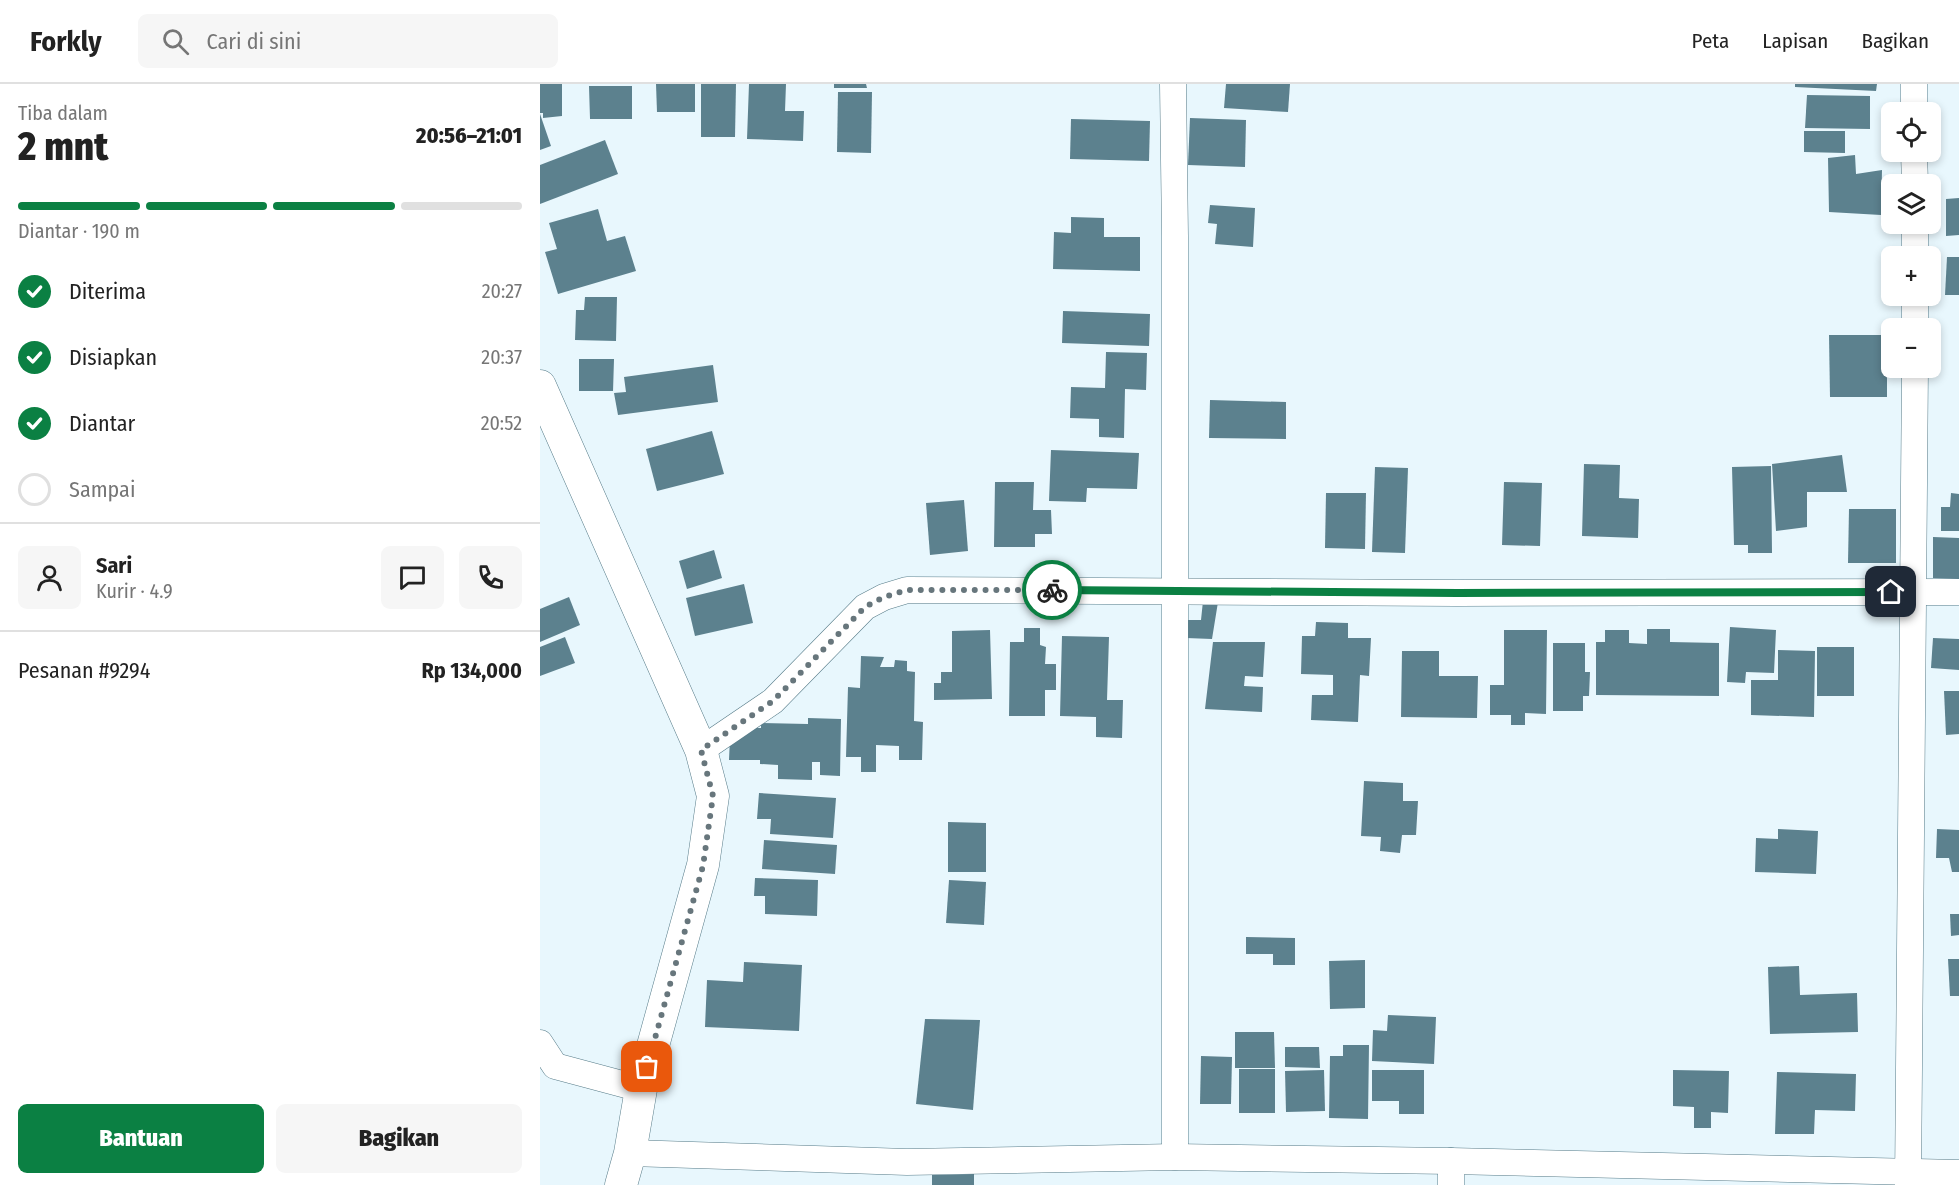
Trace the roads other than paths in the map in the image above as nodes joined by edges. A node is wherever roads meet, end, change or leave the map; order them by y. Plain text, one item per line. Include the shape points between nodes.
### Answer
1 (1173, 84) edge
2 (1914, 84) edge
3 (1914, 102) edge
4 (1915, 378) edge
5 (540, 386) edge
6 (1174, 590) junction
7 (1913, 592) junction
8 (1959, 592) edge
9 (701, 750) junction
10 (540, 1043) edge
11 (641, 1089) junction
12 (630, 1153) junction
13 (1175, 1157) junction
14 (1451, 1173) edge
15 (1959, 1173) edge
16 (1908, 1179) edge
17 (621, 1185) edge

1 - 6 street
2 - 3 street
4 - 7 street
5 - 9 street
6 - 7 street
6 - 9 street via 907,590 884,597 865,607 773,701
6 - 13 street
7 - 8 street
7 - 16 street
9 - 11 street via 713,796 703,866
10 - 11 street via 555,1066
11 - 12 street
12 - 13 street via 907,1162
12 - 17 street
13 - 14 street
14 - 16 street
15 - 16 street

